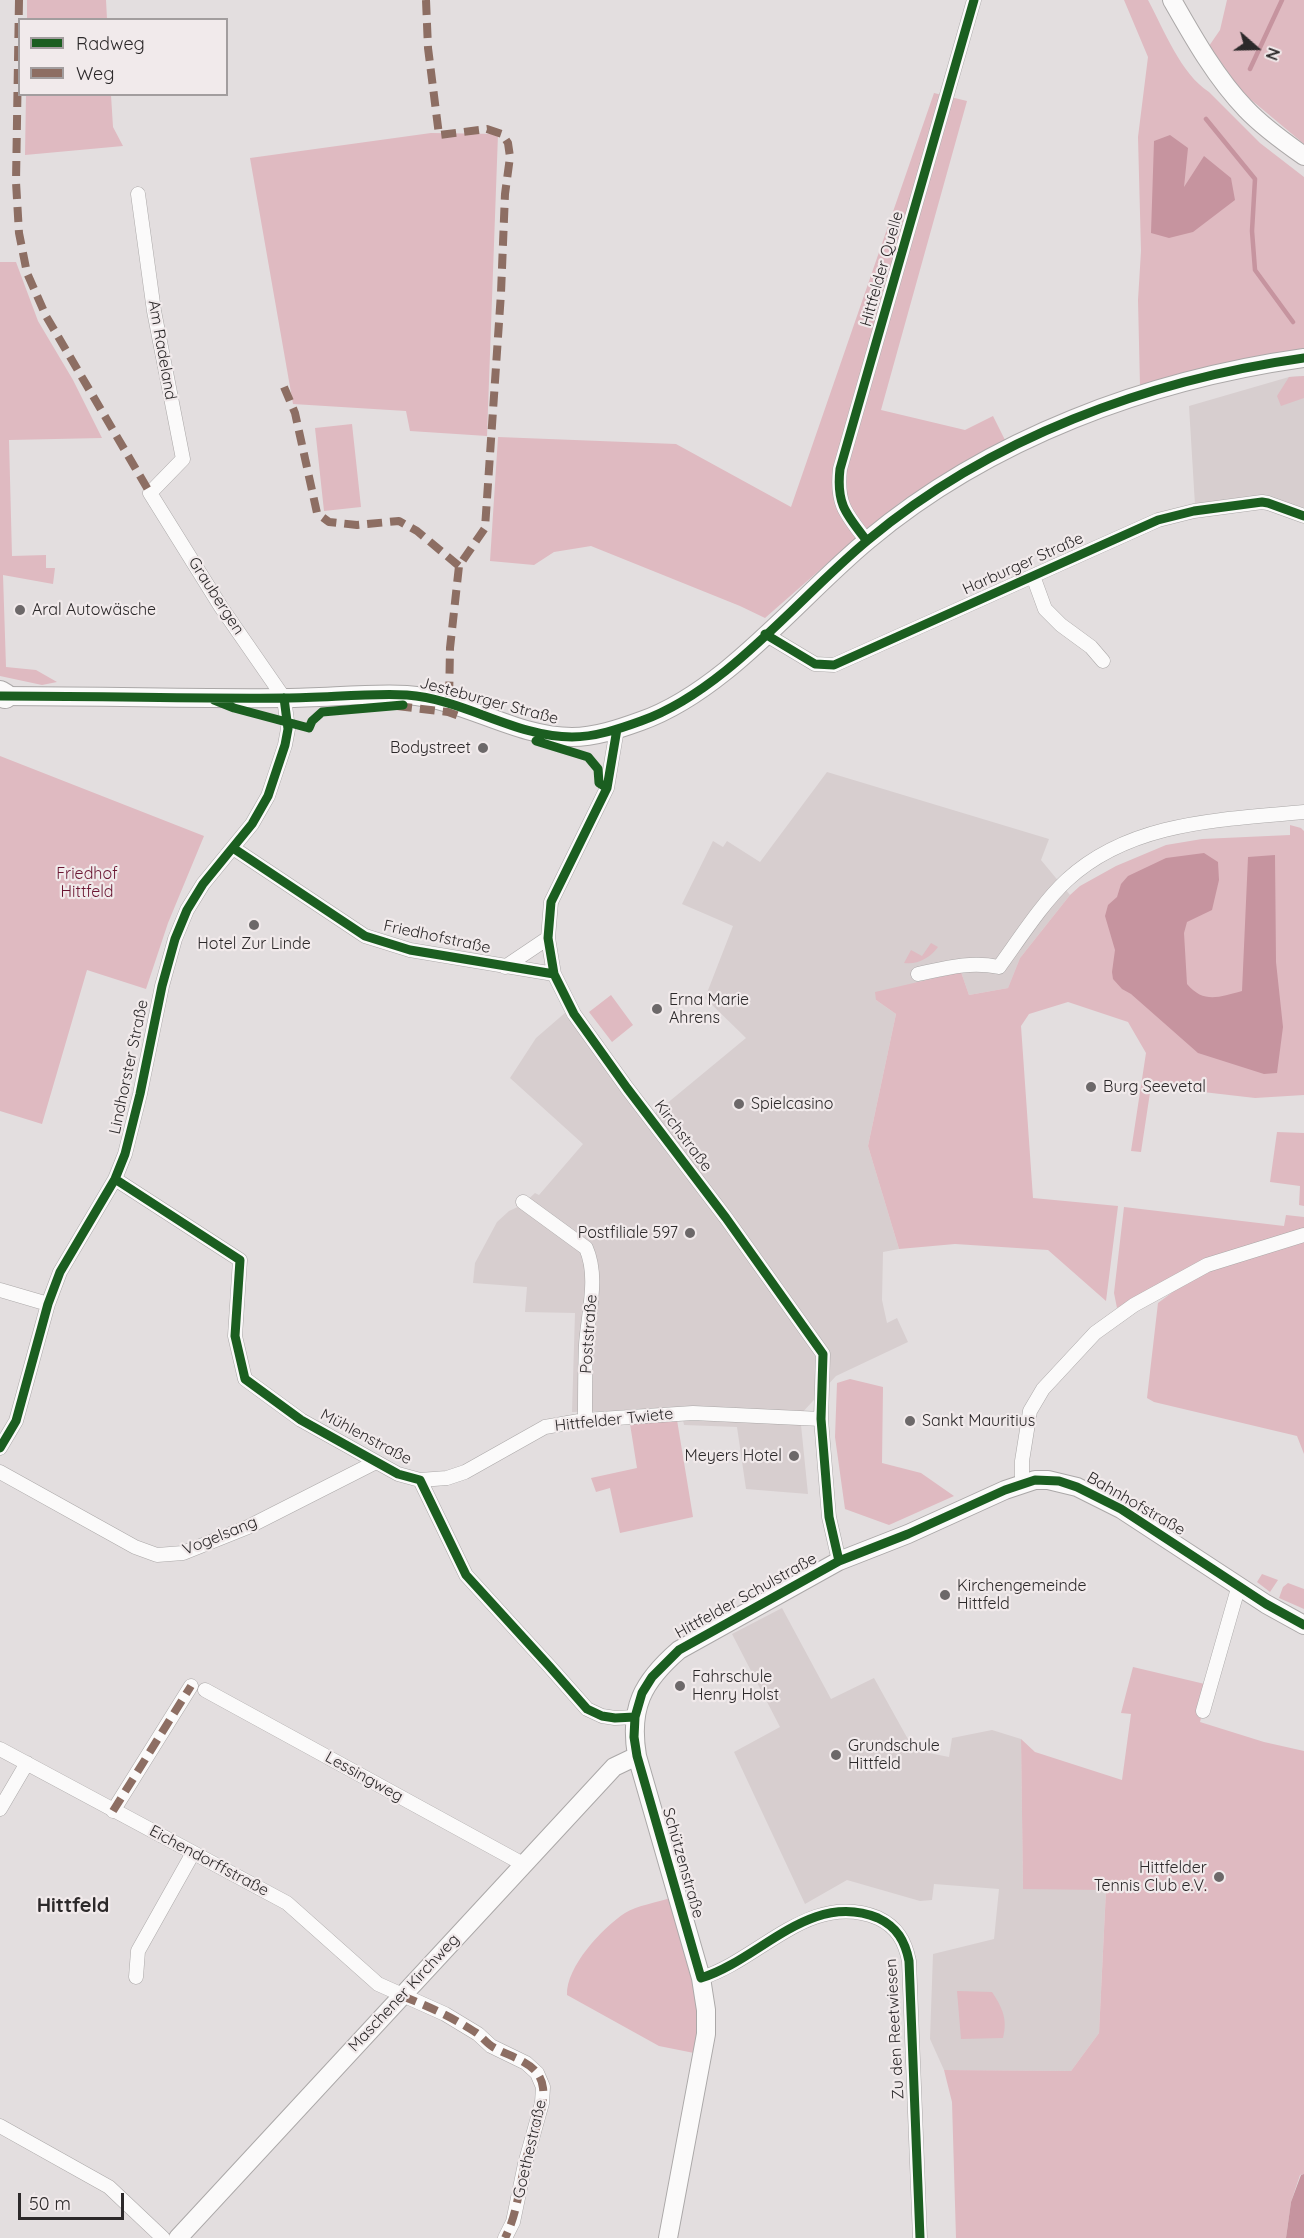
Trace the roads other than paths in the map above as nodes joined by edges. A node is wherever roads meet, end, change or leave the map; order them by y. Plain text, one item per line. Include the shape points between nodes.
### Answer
1 (974, 0) edge
2 (1172, 0) edge
3 (1304, 156) edge
4 (138, 194) dead end
5 (1304, 358) edge
6 (150, 494) joint
7 (1304, 516) edge
8 (867, 541) junction
9 (1033, 576) junction
10 (765, 634) junction
11 (1104, 661) dead end
12 (2, 695) edge
13 (284, 698) junction
14 (617, 729) junction
15 (1304, 812) edge
16 (233, 848) junction
17 (548, 938) junction
18 (506, 967) junction
19 (554, 974) junction
20 (918, 974) dead end
21 (115, 1179) junction
22 (523, 1202) dead end
23 (1304, 1235) edge
24 (0, 1290) edge
25 (48, 1304) junction
26 (821, 1419) junction
27 (585, 1420) junction
28 (0, 1448) edge
29 (376, 1461) junction
30 (0, 1472) edge
31 (420, 1480) junction
32 (1022, 1484) junction
33 (839, 1561) junction
34 (1239, 1585) junction
35 (1304, 1625) edge
36 (191, 1686) dead end
37 (205, 1690) dead end
38 (1203, 1711) dead end
39 (635, 1717) junction
40 (0, 1749) edge
41 (637, 1756) junction
42 (27, 1763) junction
43 (0, 1809) edge
44 (112, 1811) junction
45 (193, 1852) junction
46 (523, 1864) junction
47 (136, 1977) dead end
48 (700, 1978) junction
49 (402, 1996) junction
50 (0, 2126) edge
51 (163, 2238) edge
52 (178, 2238) edge
53 (505, 2238) edge
54 (668, 2238) edge
55 (920, 2238) edge

1 - 8 street, Hittfelder Quelle via 840,469 839,498
2 - 3 street via 1193,38 1245,108
4 - 6 street, Am Radeland via 154,311 183,459
5 - 8 street, Jesteburger Straße via 1188,382 1052,428 984,460
6 - 13 street, Graubergen
7 - 9 street, Harburger Straße via 1268,502 1194,511 1158,520
8 - 10 street, Jesteburger Straße
9 - 10 street, Harburger Straße via 834,665 815,663
9 - 11 street, Harburger Straße via 1045,609
10 - 14 street, Jesteburger Straße via 691,696 668,710
12 - 13 street, Jesteburger Straße
13 - 14 street, Jesteburger Straße via 408,695 449,703 549,735 573,737
13 - 16 street, Lindhorster Straße via 288,729 268,796
14 - 17 street, Kirchstraße via 606,788 550,902
15 - 20 street via 1192,823 1123,844 1064,882 999,967 969,964
16 - 18 street, Friedhofstraße via 365,936 410,950
16 - 21 street, Lindhorster Straße via 192,901 175,939 133,1127
17 - 18 street, Friedhofstraße
17 - 19 street, Kirchstraße
18 - 19 street, Friedhofstraße
19 - 26 street, Kirchstraße via 574,1014 823,1354
21 - 25 street, Lindhorster Straße via 60,1272
21 - 29 street, Mühlenstraße via 240,1260 235,1336 245,1379 302,1420
22 - 27 street, Poststraße via 586,1248 591,1258
23 - 32 street via 1207,1265 1126,1309 1095,1333 1043,1389 1030,1411
24 - 25 street
25 - 28 street, Lindhorster Straße via 16,1420
26 - 27 street, Hittfelder Twiete via 693,1413
26 - 33 street, Kirchstraße via 829,1517
27 - 31 street, Hittfelder Twiete via 545,1427 453,1476
29 - 30 street, Vogelsang via 248,1527 183,1553 157,1555 135,1547
29 - 31 street, Mühlenstraße via 398,1474
31 - 39 street, Mühlenstraße via 466,1575 587,1709 609,1717
32 - 33 street, Bahnhofstraße
32 - 34 street, Bahnhofstraße via 1059,1481 1084,1490 1121,1509
33 - 39 street, Hittfelder Schulstraße via 679,1650 652,1677
34 - 35 street, Bahnhofstraße
34 - 38 street
36 - 44 street
37 - 46 street, Lessingweg
39 - 41 street, Hittfelder Schulstraße
40 - 42 street, Eichendorffstraße
41 - 46 street, Maschener Kirchweg via 614,1767
41 - 48 street, Schützenstraße
42 - 43 street
42 - 44 street, Eichendorffstraße
44 - 45 street, Eichendorffstraße
45 - 47 street via 138,1950
45 - 49 street, Eichendorffstraße via 287,1903 378,1984
46 - 49 street, Maschener Kirchweg
48 - 54 street, Schützenstraße via 706,2034
48 - 55 street, Zu den Reetwiesen via 816,1915 854,1912 881,1920 897,1931 909,1961
49 - 52 street, Maschener Kirchweg
49 - 53 street, Goethestraße via 445,2014 491,2046 526,2063 537,2073 543,2087 519,2199
50 - 51 street via 109,2187

